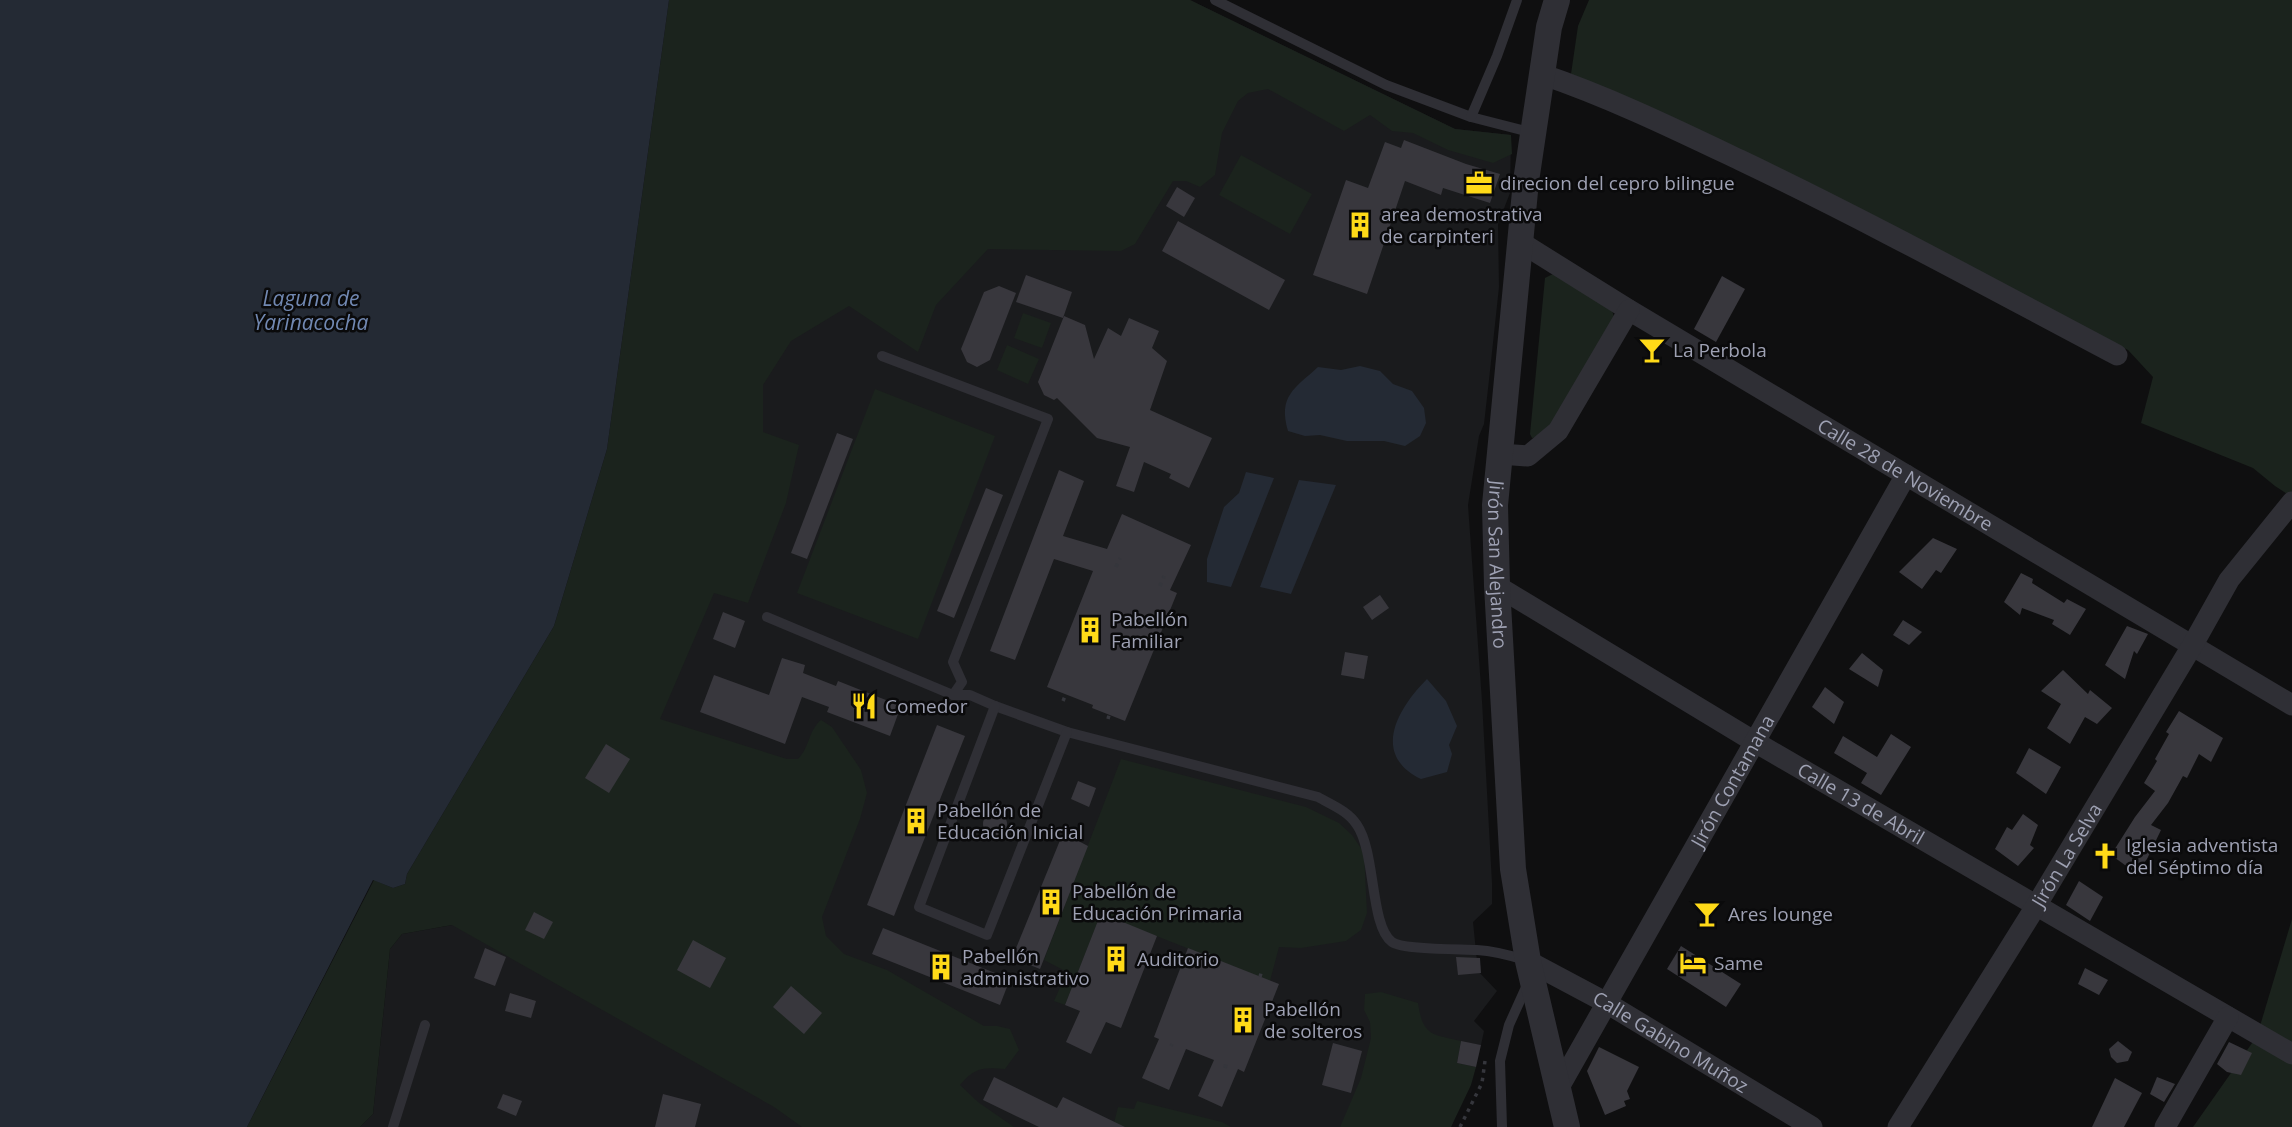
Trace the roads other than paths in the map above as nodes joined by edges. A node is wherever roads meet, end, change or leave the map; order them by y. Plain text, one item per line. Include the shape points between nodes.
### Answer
1 (1214, 0) edge
2 (1517, 0) edge
3 (1557, 0) edge
4 (1541, 74) junction
5 (1471, 117) junction
6 (1533, 133) junction
7 (1520, 242) junction
8 (1629, 310) junction
9 (2118, 355) dead end
10 (882, 356) dead end
11 (1500, 454) junction
12 (1906, 475) junction
13 (2292, 502) edge
14 (1497, 586) junction
15 (768, 617) dead end
16 (2192, 646) junction
17 (953, 695) junction
18 (2292, 705) edge
19 (995, 706) junction
20 (1067, 732) junction
21 (1755, 742) junction
22 (2036, 906) junction
23 (1530, 968) junction
24 (1605, 1002) junction
25 (2228, 1017) junction
26 (425, 1025) dead end
27 (2292, 1054) edge
28 (1558, 1089) junction
29 (393, 1127) edge
30 (1502, 1127) edge
31 (1567, 1127) edge
32 (1812, 1127) edge
33 (1898, 1127) edge
34 (2165, 1127) edge

1 - 5 lane via 1386,85
2 - 5 lane
3 - 4 street, Jirón San Alejandro
4 - 6 street, Jirón San Alejandro
4 - 9 street via 1666,125 1799,188
5 - 6 lane
6 - 7 street, Jirón San Alejandro
7 - 8 street, Calle 28 de Noviembre
7 - 11 street, Jirón San Alejandro
8 - 11 street via 1558,432 1528,456
8 - 12 street, Calle 28 de Noviembre
10 - 17 lane via 1048,419 953,662 962,682
11 - 14 street, Jirón San Alejandro via 1495,505
12 - 16 street, Calle 28 de Noviembre
12 - 21 street, Jirón Contamana
13 - 16 street, Jirón La Selva via 2229,580
14 - 21 street, Calle 13 de Abril
14 - 23 street, Jirón San Alejandro via 1513,869
15 - 17 lane
16 - 18 street, Calle 28 de Noviembre
16 - 22 street, Jirón La Selva
17 - 19 lane via 970,695
19 - 20 lane
19 - 20 lane via 919,907 987,935
20 - 23 lane via 1318,797 1358,826 1381,929 1393,943 1479,950
21 - 22 street, Calle 13 de Abril
21 - 24 street, Jirón Contamana
22 - 25 street, Calle 13 de Abril
22 - 33 street, Jirón La Selva
23 - 24 street, Calle Gabino Muñoz
23 - 28 street, Jirón San Alejandro
23 - 30 lane via 1500,1061
24 - 28 street, Jirón Contamana
24 - 32 street, Calle Gabino Muñoz
25 - 27 street, Calle 13 de Abril
25 - 34 street
26 - 29 lane
28 - 31 street, Jirón San Alejandro

